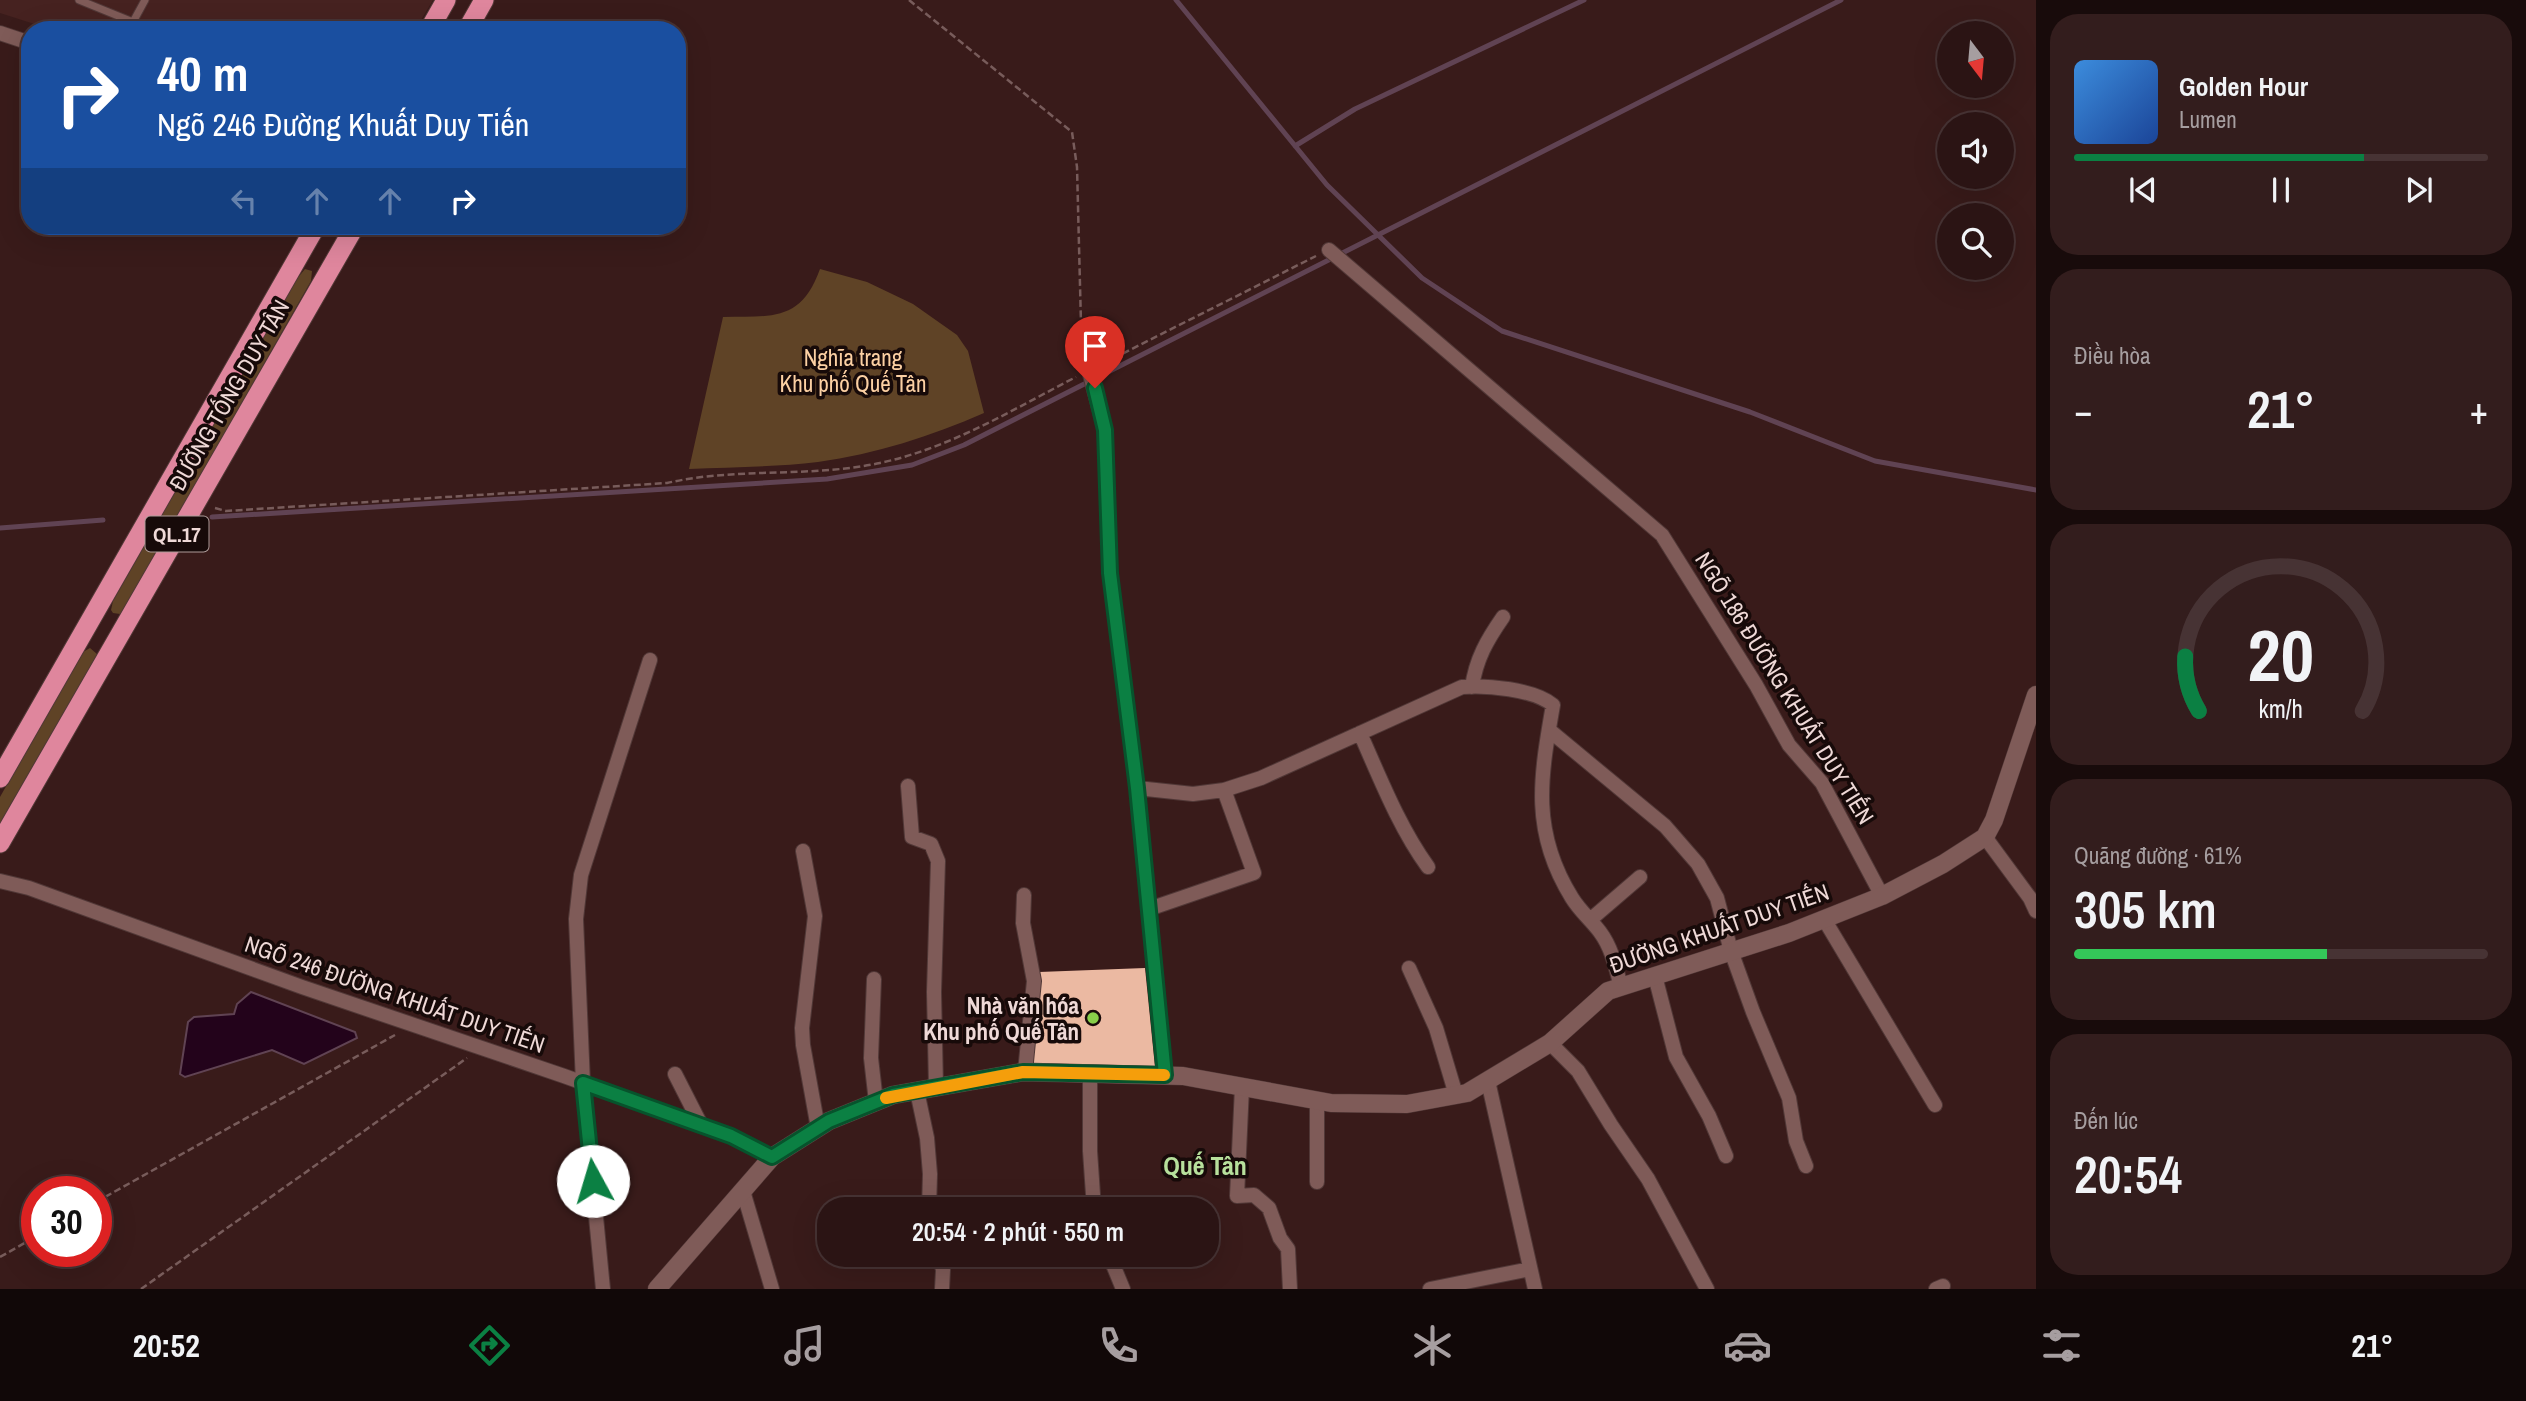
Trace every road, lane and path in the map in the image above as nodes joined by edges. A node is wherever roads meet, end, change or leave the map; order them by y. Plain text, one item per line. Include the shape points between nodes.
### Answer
1 (79, 0) edge
2 (145, 0) edge
3 (446, 0) edge
4 (484, 0) edge
5 (909, 0) edge
6 (131, 21) edge
7 (134, 21) edge
8 (434, 21) edge
9 (472, 21) edge
10 (0, 33) edge
11 (21, 40) edge
12 (311, 235) edge
13 (350, 235) edge
14 (1335, 255) joint
15 (1092, 378) junction
16 (197, 499) junction
17 (1503, 617) dead end
18 (89, 622) junction
19 (118, 638) junction
20 (650, 660) dead end
21 (1472, 687) junction
22 (2036, 695) edge
23 (1549, 730) junction
24 (1360, 733) junction
25 (0, 778) edge
26 (908, 786) dead end
27 (1137, 788) junction
28 (1224, 790) junction
29 (1985, 837) junction
30 (0, 843) edge
31 (803, 850) dead end
32 (1429, 867) dead end
33 (1640, 877) dead end
34 (0, 881) edge
35 (1024, 895) dead end
36 (1882, 896) junction
37 (1149, 909) junction
38 (2036, 911) edge
39 (1824, 919) junction
40 (1590, 920) junction
41 (1731, 951) junction
42 (1409, 968) dead end
43 (1654, 976) junction
44 (874, 979) dead end
45 (1621, 987) junction
46 (414, 1025) junction
47 (1549, 1043) junction
48 (481, 1048) junction
49 (1025, 1072) junction
50 (675, 1073) dead end
51 (1090, 1074) junction
52 (1165, 1075) junction
53 (1488, 1081) junction
54 (583, 1083) junction
55 (936, 1087) junction
56 (1242, 1087) junction
57 (917, 1091) junction
58 (1456, 1095) junction
59 (1317, 1101) junction
60 (876, 1102) junction
61 (1935, 1105) dead end
62 (701, 1125) junction
63 (818, 1128) junction
64 (1726, 1156) dead end
65 (772, 1157) junction
66 (1806, 1166) dead end
67 (1317, 1182) dead end
68 (743, 1191) junction
69 (112, 1193) edge
70 (929, 1197) edge
71 (1093, 1197) edge
72 (21, 1245) edge
73 (0, 1257) edge
74 (942, 1267) edge
75 (1114, 1267) edge
76 (1531, 1269) junction
77 (661, 1287) edge
78 (142, 1289) edge
79 (603, 1289) edge
80 (772, 1289) edge
81 (942, 1289) edge
82 (1123, 1289) edge
83 (1290, 1289) edge
84 (1430, 1289) edge
85 (1535, 1289) edge
86 (1707, 1289) edge

1 - 6 lane
2 - 7 lane
3 - 8 highway
4 - 9 highway
5 - 15 path via 1072,132 1081,324
10 - 11 street
12 - 18 highway, ĐƯỜNG TỐNG DUY TÂN / QL.17
13 - 16 highway, ĐƯỜNG TỐNG DUY TÂN / QL.17
14 - 15 path
14 - 36 street, NGÕ 186 ĐƯỜNG KHUẤT DUY TIẾN via 1669,543 1789,745 1822,783
15 - 16 path via 939,447 880,463 822,471 226,511
15 - 27 street via 1105,430 1110,573
16 - 19 highway, ĐƯỜNG TỐNG DUY TÂN / QL.17
17 - 21 street via 1475,665
18 - 19 highway
18 - 25 highway, ĐƯỜNG TỐNG DUY TÂN / QL.17
19 - 30 highway, ĐƯỜNG TỐNG DUY TÂN / QL.17
20 - 54 street via 581,875 576,919
21 - 23 street via 1543,697 1553,705
21 - 24 street via 1462,687
22 - 29 main road
23 - 40 street via 1542,790 1544,832 1555,868
23 - 41 street via 1665,826 1698,864 1717,898
24 - 28 street
24 - 32 street via 1382,784
26 - 55 street via 912,837 931,844 938,861
27 - 28 street via 1193,794
27 - 37 street
28 - 37 street via 1254,873
29 - 36 main road, ĐƯỜNG KHUẤT DUY TIẾN
29 - 38 street
31 - 63 street via 814,916 802,1028
33 - 40 street
34 - 46 street, NGÕ 246 ĐƯỜNG KHUẤT DUY TIẾN
35 - 49 street via 1023,923 1034,981
36 - 39 main road, ĐƯỜNG KHUẤT DUY TIẾN
37 - 52 street
39 - 41 main road, ĐƯỜNG KHUẤT DUY TIẾN
39 - 61 street
40 - 45 street via 1611,952
41 - 43 main road, ĐƯỜNG KHUẤT DUY TIẾN
41 - 66 street via 1789,1098 1796,1141
42 - 58 street via 1436,1028
43 - 45 main road, ĐƯỜNG KHUẤT DUY TIẾN
43 - 64 street via 1676,1057
44 - 60 street via 871,1058
45 - 47 main road, ĐƯỜNG KHUẤT DUY TIẾN via 1608,991
46 - 48 street, NGÕ 246 ĐƯỜNG KHUẤT DUY TIẾN
46 - 69 path
47 - 53 main road, ĐƯỜNG KHUẤT DUY TIẾN
47 - 86 street via 1578,1071 1648,1179
48 - 54 street, NGÕ 246 ĐƯỜNG KHUẤT DUY TIẾN
48 - 78 path
49 - 51 main road, ĐƯỜNG KHUẤT DUY TIẾN
49 - 55 main road, ĐƯỜNG KHUẤT DUY TIẾN
50 - 62 street
51 - 52 main road, ĐƯỜNG KHUẤT DUY TIẾN
51 - 71 street
52 - 56 main road, ĐƯỜNG KHUẤT DUY TIẾN
53 - 58 main road, ĐƯỜNG KHUẤT DUY TIẾN
53 - 76 street
54 - 62 street, NGÕ 246 ĐƯỜNG KHUẤT DUY TIẾN
54 - 79 street
55 - 57 main road, ĐƯỜNG KHUẤT DUY TIẾN
56 - 59 main road, ĐƯỜNG KHUẤT DUY TIẾN
56 - 83 street via 1237,1196 1254,1195 1269,1208 1289,1249
57 - 60 main road, ĐƯỜNG KHUẤT DUY TIẾN
57 - 70 street via 927,1138
58 - 59 main road, ĐƯỜNG KHUẤT DUY TIẾN via 1407,1104
59 - 67 street
60 - 63 main road, ĐƯỜNG KHUẤT DUY TIẾN
62 - 65 street, NGÕ 246 ĐƯỜNG KHUẤT DUY TIẾN
63 - 65 main road, ĐƯỜNG KHUẤT DUY TIẾN
65 - 68 main road, ĐƯỜNG KHUẤT DUY TIẾN
68 - 77 main road, ĐƯỜNG KHUẤT DUY TIẾN
68 - 80 street
72 - 73 path
74 - 81 street
75 - 82 street
76 - 84 street
76 - 85 street

